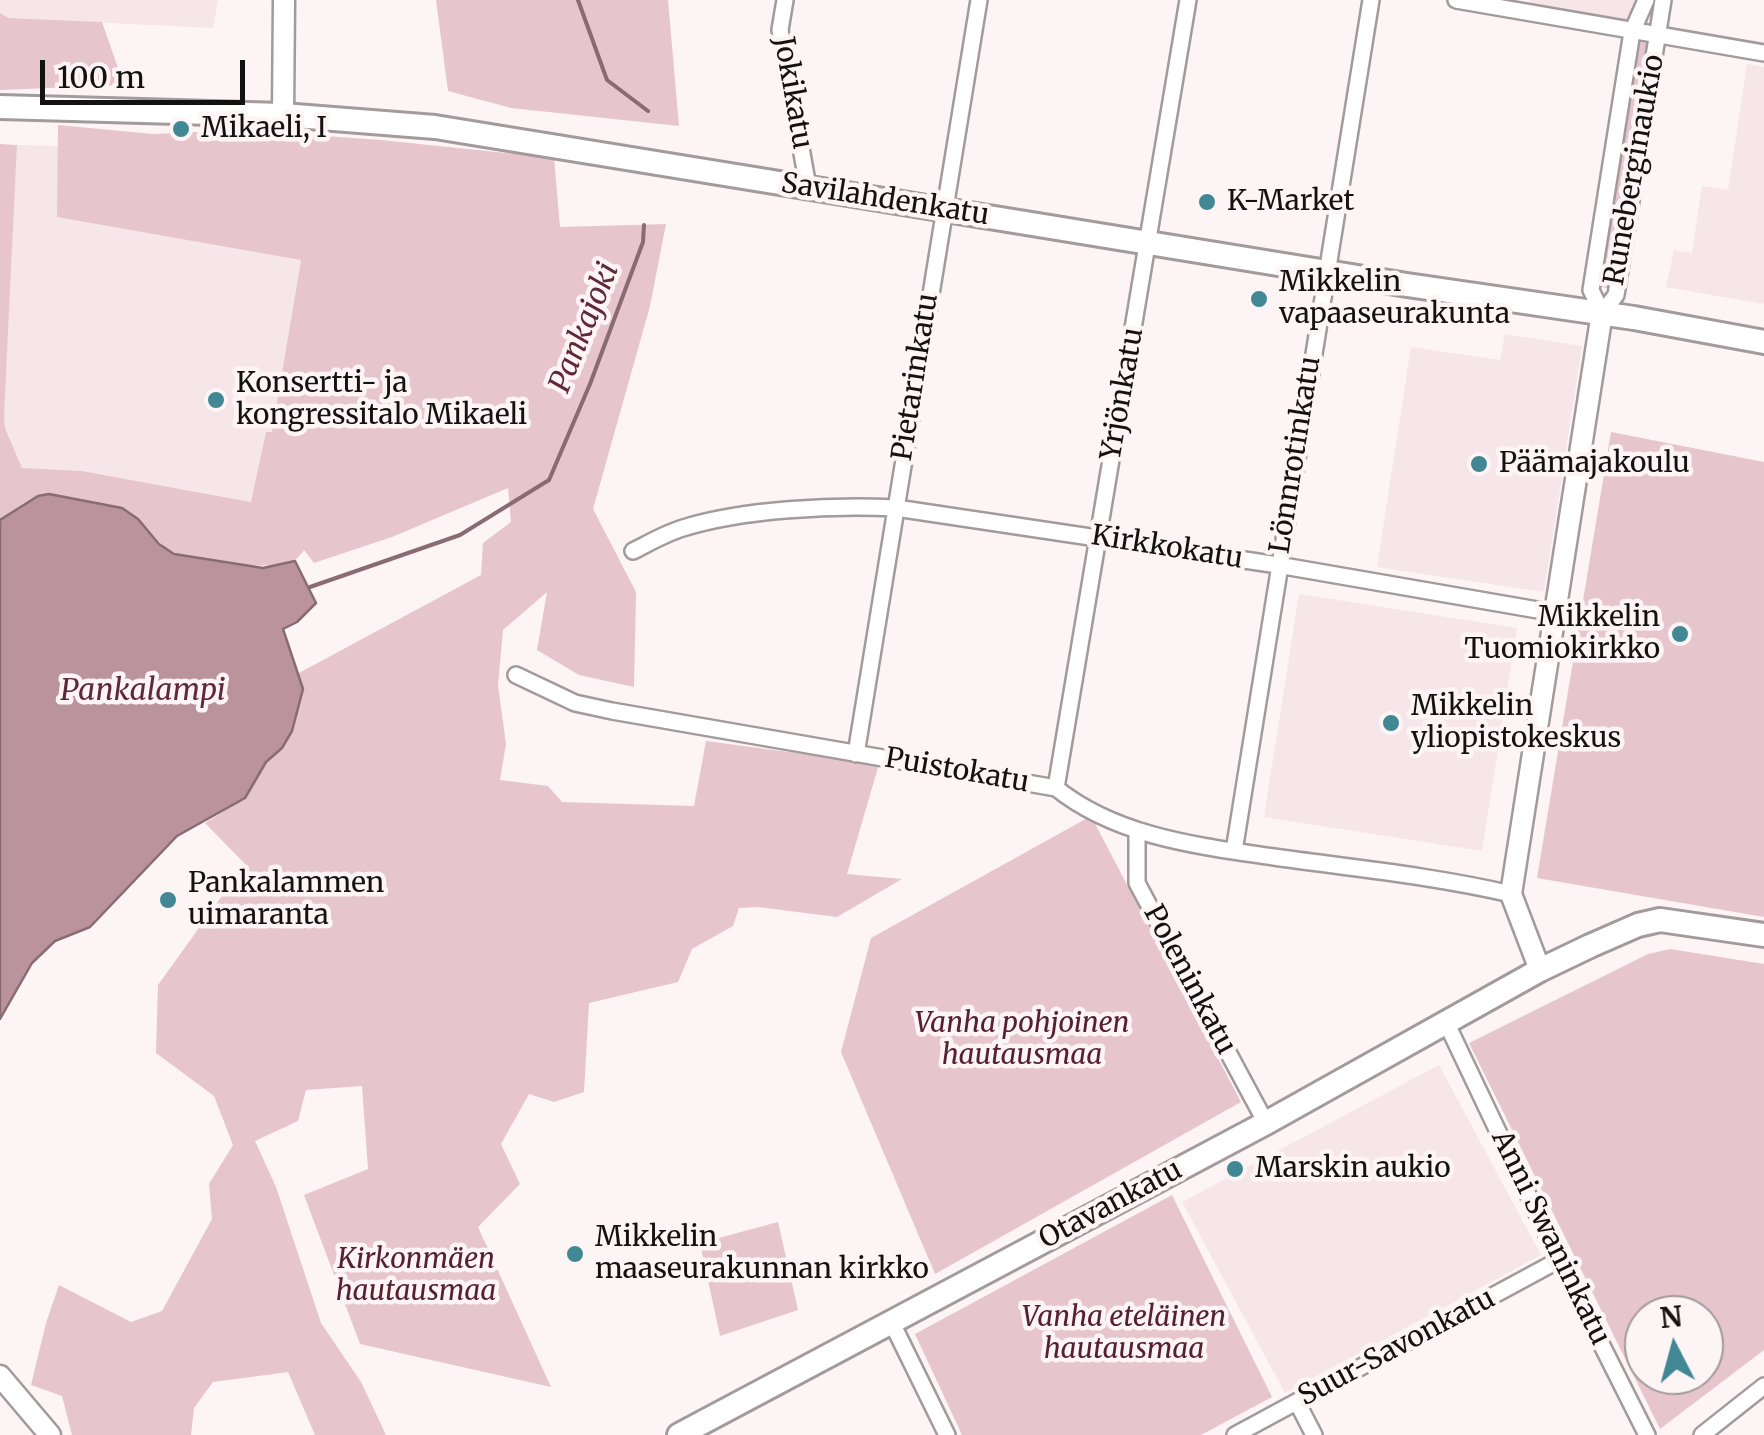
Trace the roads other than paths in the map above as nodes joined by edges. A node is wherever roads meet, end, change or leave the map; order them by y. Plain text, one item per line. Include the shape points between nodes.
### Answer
1 (284, 0) edge
2 (785, 0) edge
3 (980, 0) edge
4 (1188, 0) edge
5 (1371, 0) edge
6 (1456, 0) edge
7 (1646, 0) edge
8 (1663, 0) edge
9 (1632, 32) junction
10 (1658, 36) junction
11 (1764, 52) edge
12 (0, 107) edge
13 (283, 115) junction
14 (808, 187) junction
15 (943, 210) junction
16 (1150, 241) junction
17 (1327, 272) junction
18 (1602, 314) junction
19 (1764, 342) edge
20 (896, 508) junction
21 (1098, 537) junction
22 (633, 551) dead end
23 (1278, 566) junction
24 (1556, 613) junction
25 (516, 675) dead end
26 (856, 754) junction
27 (1056, 788) junction
28 (1138, 832) junction
29 (1234, 851) junction
30 (1511, 894) junction
31 (1764, 934) edge
32 (1540, 970) junction
33 (1450, 1032) junction
34 (1266, 1123) junction
35 (1559, 1260) junction
36 (896, 1331) junction
37 (0, 1376) edge
38 (1764, 1386) edge
39 (1297, 1402) junction
40 (50, 1435) edge
41 (679, 1435) edge
42 (947, 1435) edge
43 (1235, 1435) edge
44 (1314, 1435) edge
45 (1647, 1435) edge
46 (1702, 1435) edge

1 - 13 street
2 - 14 street, Jokikatu via 780,30
3 - 15 street, Pietarinkatu
4 - 16 street, Yrjönkatu
5 - 17 street, Lönnrotinkatu
6 - 9 street
7 - 9 street, Runeberginaukio
8 - 10 street, Runeberginaukio
9 - 10 street
9 - 18 street, Runeberginaukio via 1591,290
10 - 11 street
10 - 18 street, Runeberginaukio via 1616,295
12 - 13 main road, Savilahdenkatu
13 - 14 main road, Savilahdenkatu via 435,126
14 - 15 main road, Savilahdenkatu
15 - 16 main road, Savilahdenkatu
15 - 20 street, Pietarinkatu
16 - 17 main road, Savilahdenkatu
16 - 21 street, Yrjönkatu
17 - 18 main road, Savilahdenkatu
17 - 23 street, Lönnrotinkatu
18 - 19 main road, Savilahdenkatu
18 - 24 street
20 - 21 street, Kirkkokatu
20 - 22 street, Kirkkokatu via 710,520
20 - 26 street, Pietarinkatu
21 - 23 street, Kirkkokatu
21 - 27 street, Yrjönkatu
23 - 24 street, Kirkkokatu
23 - 29 street, Lönnrotinkatu
24 - 30 street
25 - 26 street, Puistokatu via 575,703
26 - 27 street, Puistokatu
27 - 28 street, Puistokatu
28 - 29 street, Puistokatu
28 - 34 street, Poleninkatu via 1137,883
29 - 30 street, Puistokatu
30 - 32 street
31 - 32 main road, Otavankatu via 1660,920
32 - 33 main road, Otavankatu
33 - 34 main road, Otavankatu
33 - 35 street, Anni Swaninkatu
34 - 36 main road, Otavankatu
35 - 39 street, Suur-Savonkatu
35 - 45 street, Anni Swaninkatu
36 - 41 main road, Otavankatu
36 - 42 street
37 - 40 street
38 - 46 street
39 - 43 street, Suur-Savonkatu
39 - 44 street

